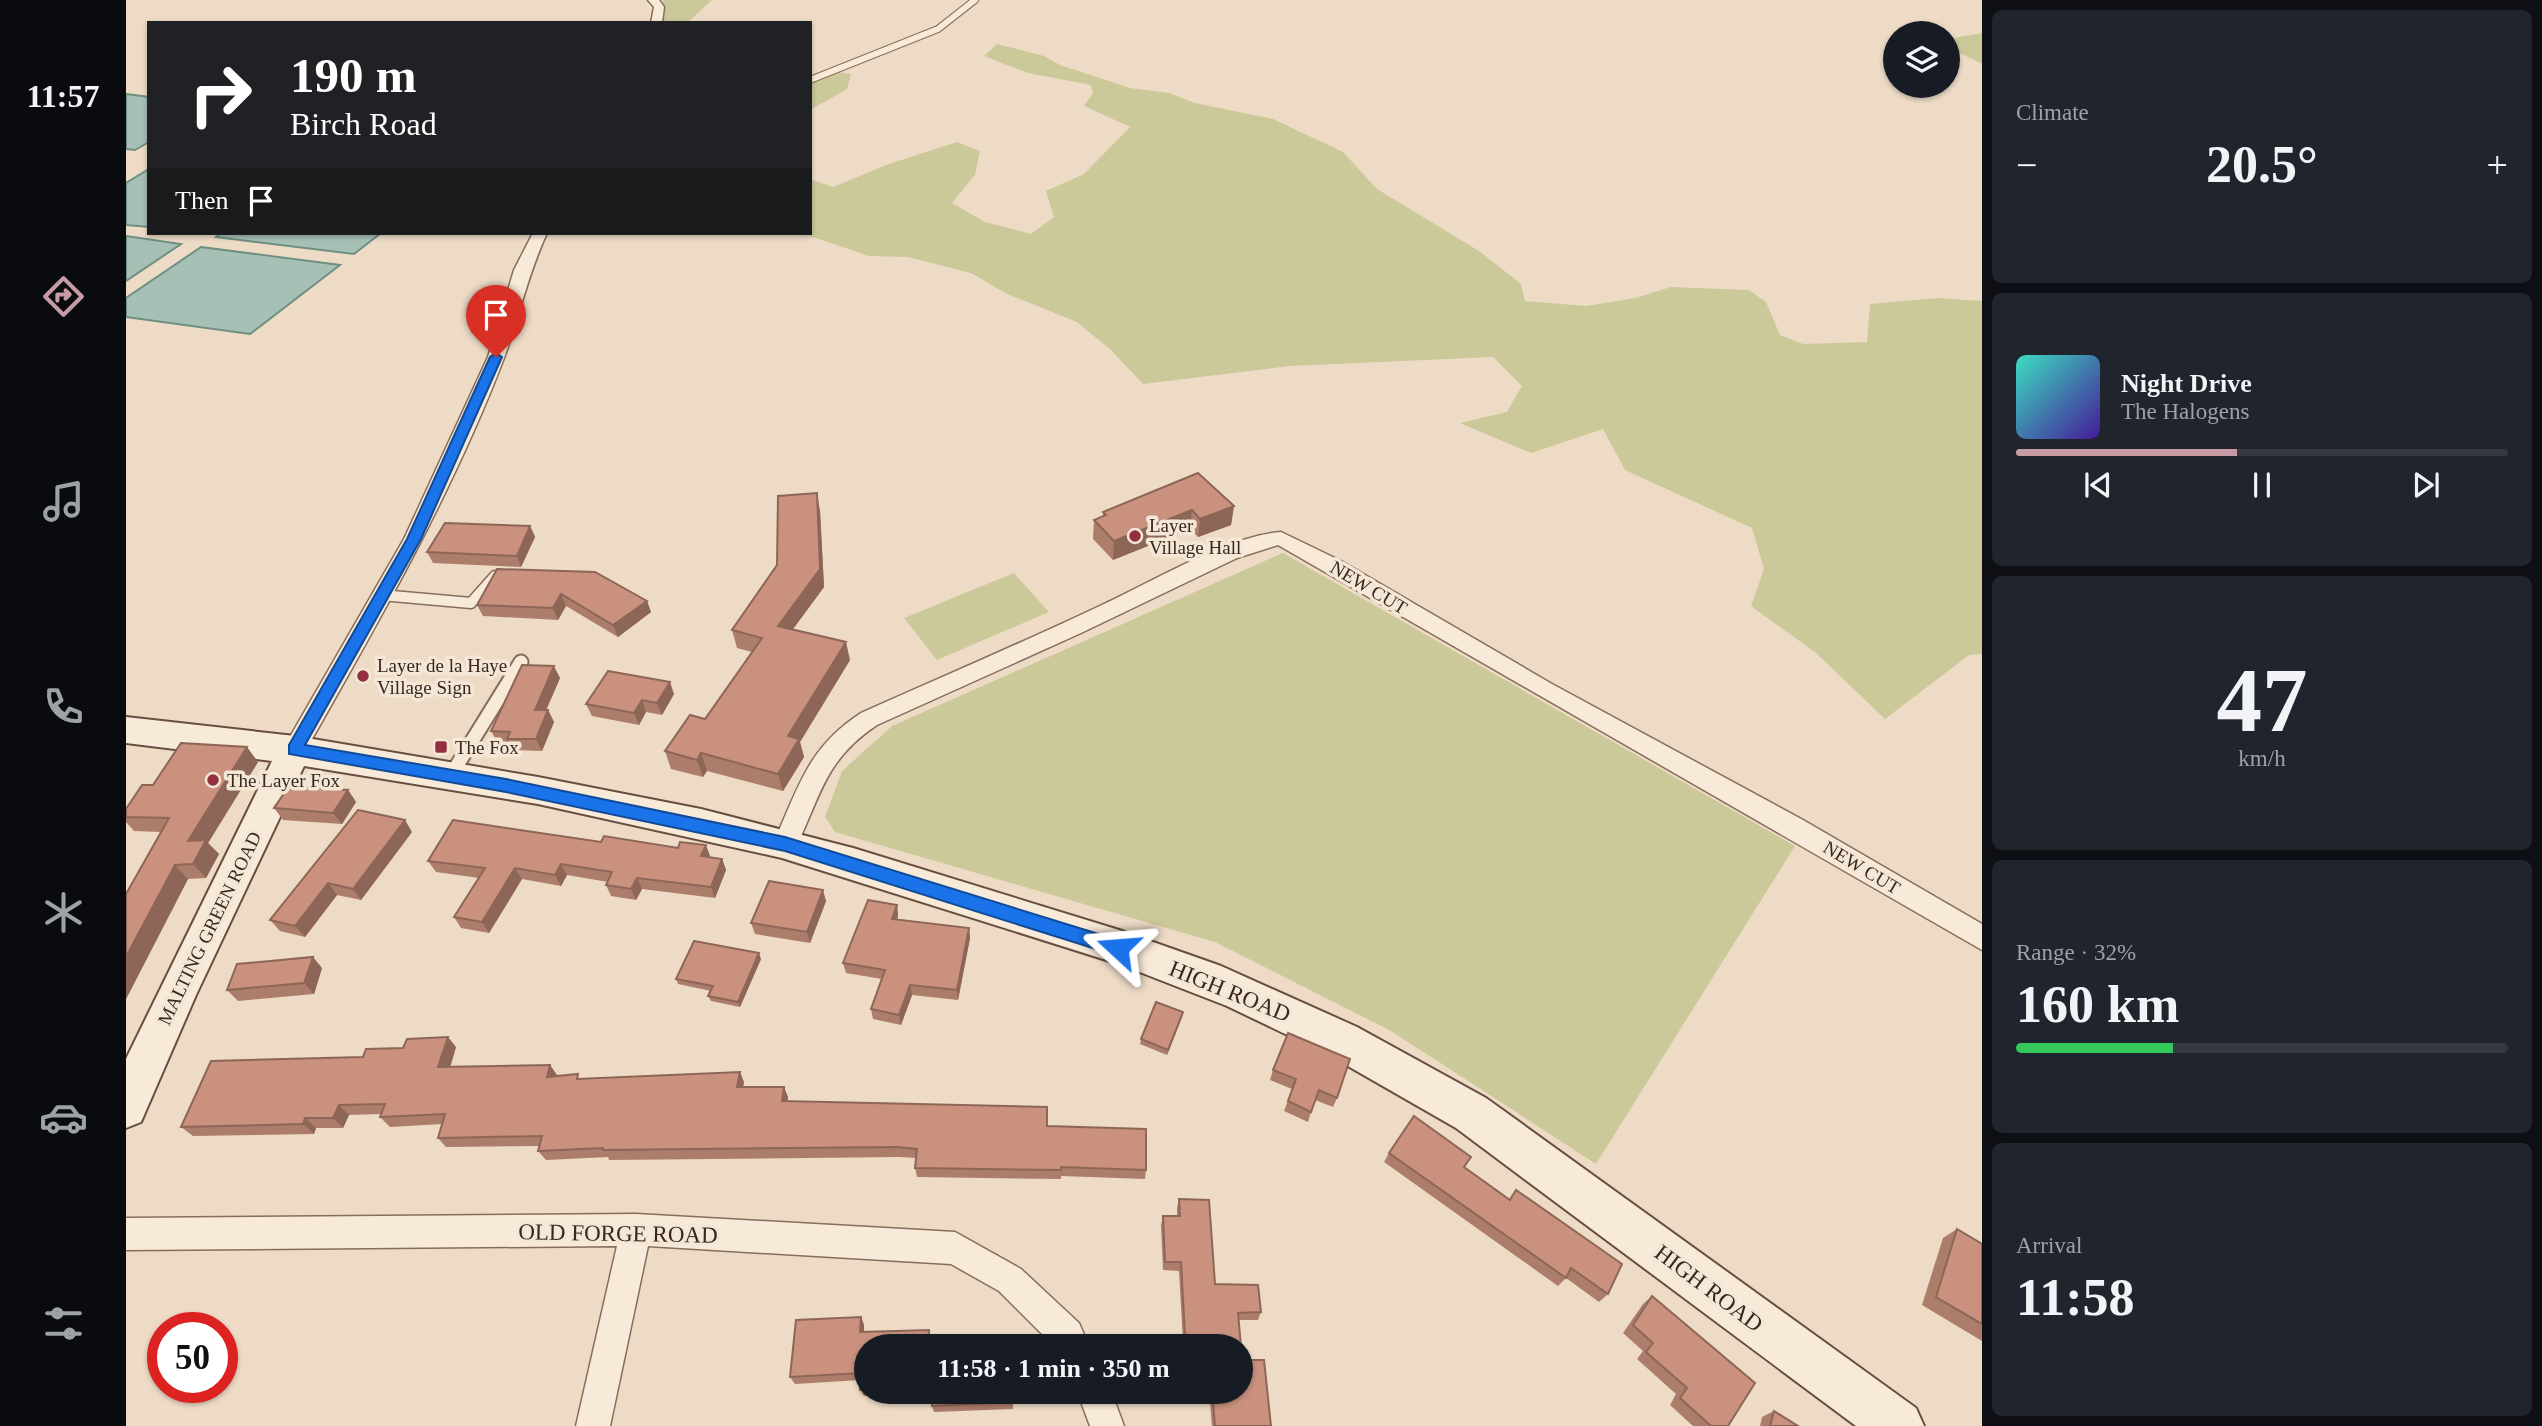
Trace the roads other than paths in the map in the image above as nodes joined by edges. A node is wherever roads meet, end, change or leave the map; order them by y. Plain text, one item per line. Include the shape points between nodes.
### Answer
1 (653, 0) edge
2 (975, 0) edge
3 (656, 21) edge
4 (812, 79) edge
5 (539, 235) edge
6 (495, 576) edge
7 (381, 594) junction
8 (521, 662) edge
9 (126, 730) edge
10 (295, 749) junction
11 (452, 775) junction
12 (785, 844) junction
13 (1982, 937) edge
14 (126, 1107) edge
15 (636, 1230) junction
16 (126, 1234) edge
17 (1066, 1334) edge
18 (1099, 1404) edge
19 (593, 1426) edge
20 (1107, 1426) edge
21 (1898, 1426) edge

1 - 3 street via 659,7
2 - 4 lane via 929,33
5 - 7 street via 522,271 496,357 458,446 414,539
6 - 7 lane via 471,603
7 - 10 street
8 - 11 lane
9 - 10 main road, HIGH ROAD
10 - 11 main road, HIGH ROAD
10 - 14 main road, MALTING GREEN ROAD via 177,990
11 - 12 main road, HIGH ROAD
12 - 13 street, NEW CUT via 822,762 842,736 869,719 1230,553 1281,538
12 - 21 main road, HIGH ROAD via 1205,978 1398,1068 1471,1114
15 - 16 street, OLD FORGE ROAD
15 - 17 street, OLD FORGE ROAD via 955,1248 1010,1280
15 - 19 street
18 - 20 street

